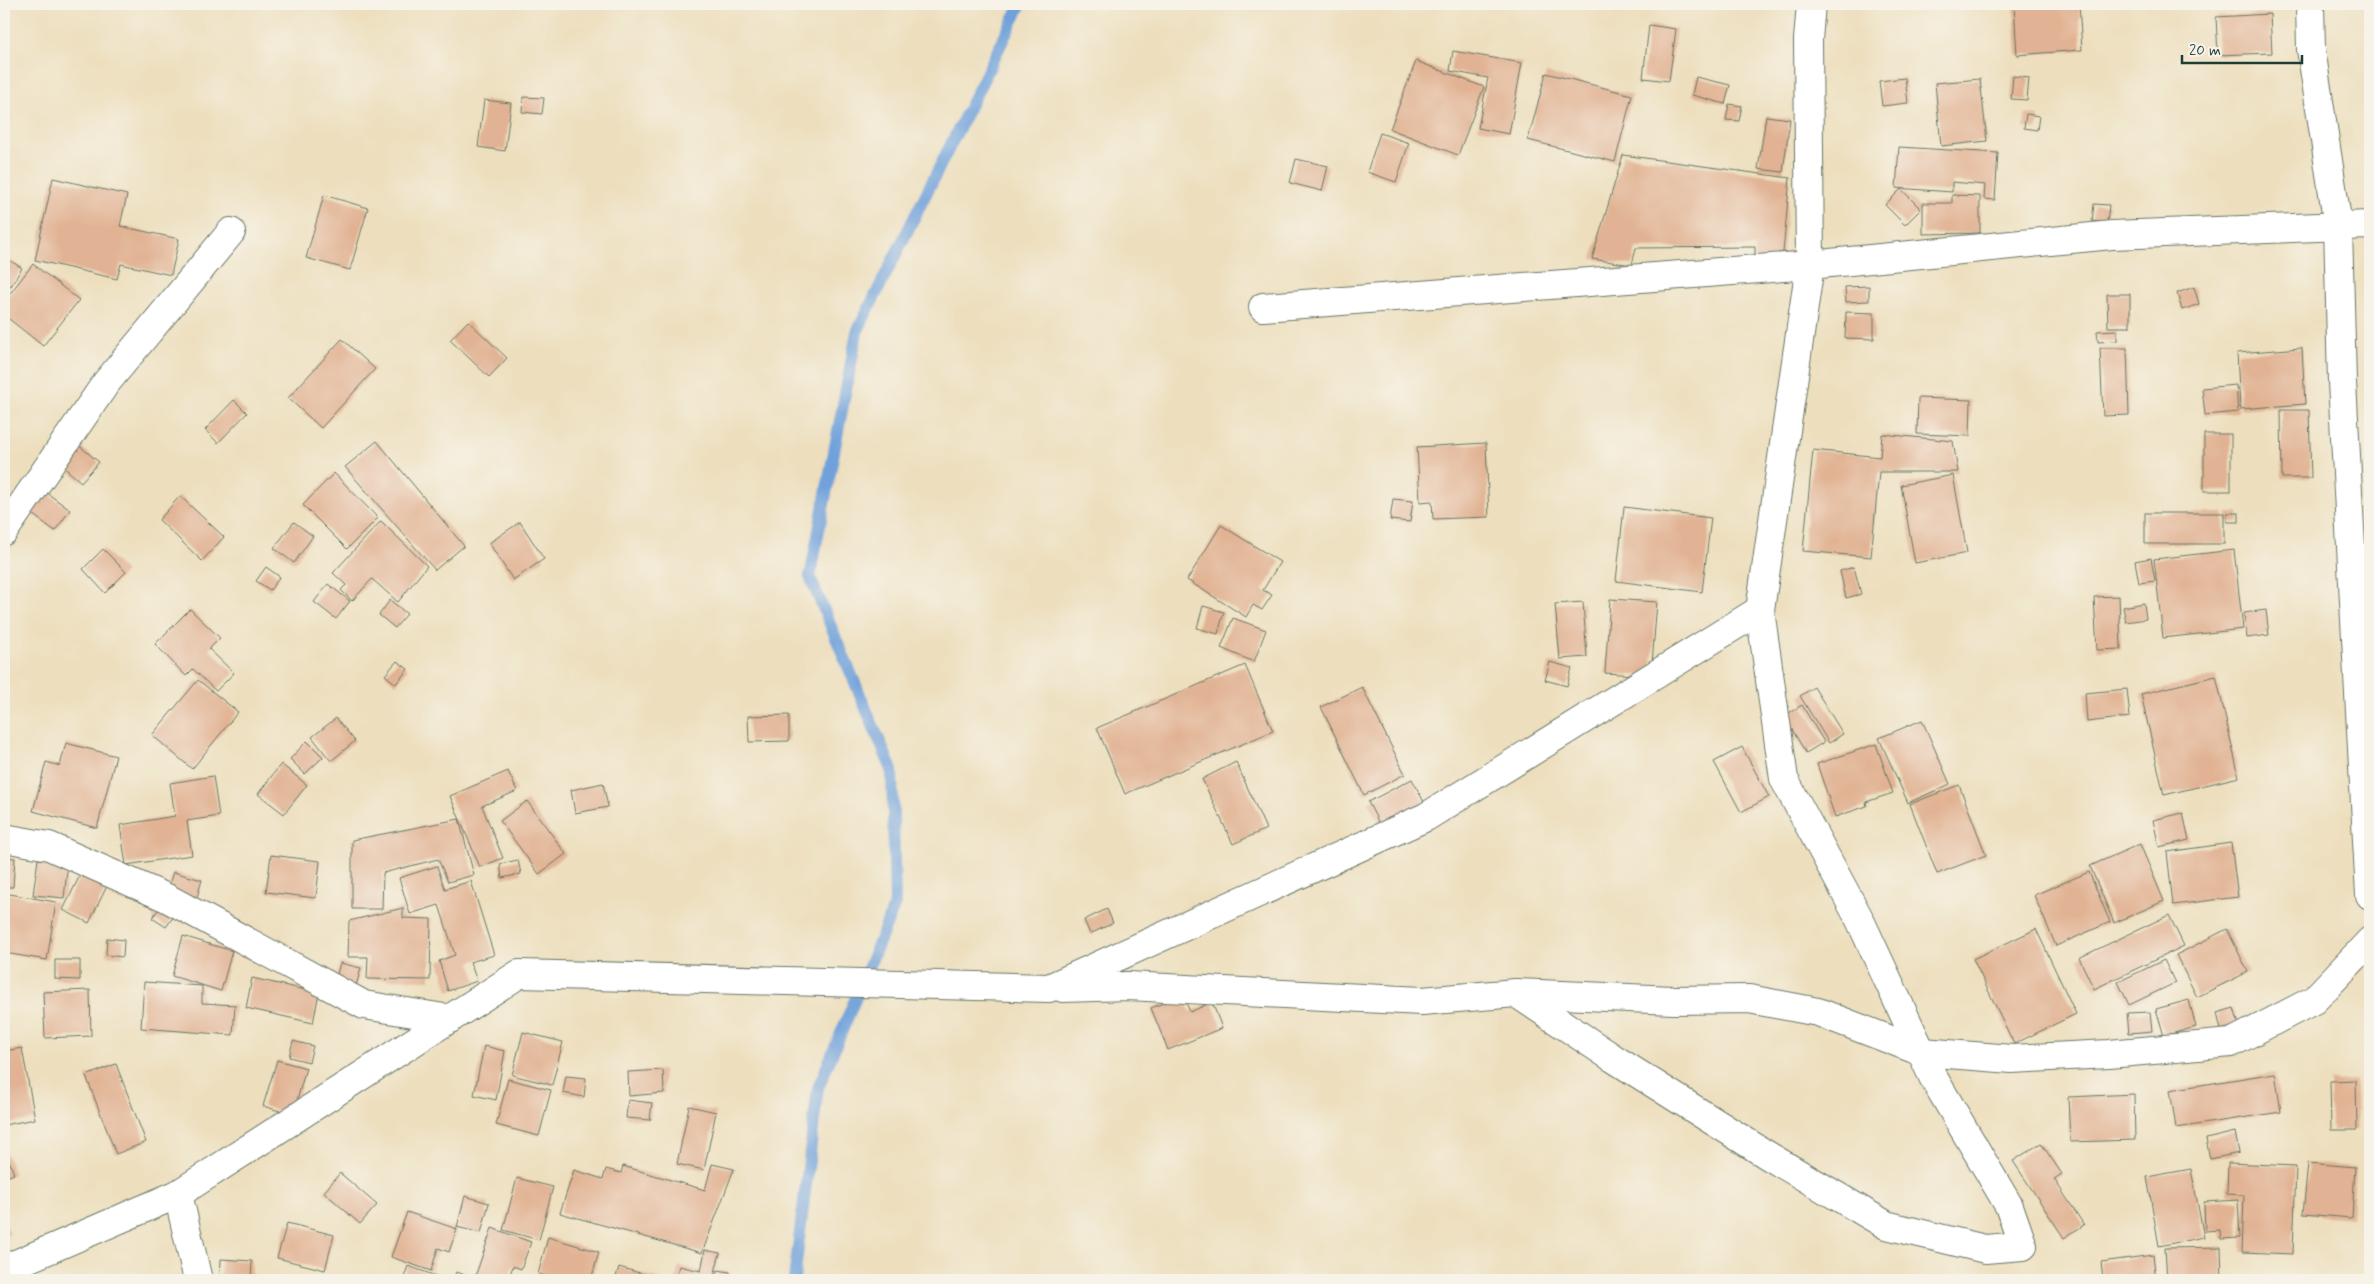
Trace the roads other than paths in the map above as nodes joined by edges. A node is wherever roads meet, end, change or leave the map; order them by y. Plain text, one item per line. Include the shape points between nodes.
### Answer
1 (1811, 4) edge
2 (2310, 4) edge
3 (2370, 225) edge
4 (2338, 226) junction
5 (231, 232) dead end
6 (1810, 265) junction
7 (1263, 307) dead end
8 (4, 531) edge
9 (1760, 610) junction
10 (4, 838) edge
11 (2370, 894) edge
12 (2370, 941) edge
13 (1049, 988) junction
14 (1516, 992) junction
15 (450, 1019) junction
16 (1922, 1052) junction
17 (178, 1194) junction
18 (4, 1269) edge
19 (198, 1280) edge

1 - 6 street via 1808,40
2 - 4 street via 2311,49
3 - 4 street
4 - 6 street via 2112,235
4 - 11 street via 2342,382
5 - 8 street via 106,383
6 - 7 street
6 - 9 street
9 - 13 street via 1426,818
9 - 16 street via 1784,779 1859,918
10 - 15 street via 49,846 167,898 364,1005
12 - 16 street via 2314,1000 2231,1043 2012,1059
13 - 14 street via 1128,986 1422,1001
13 - 15 street via 519,974
14 - 16 street via 1673,1000 1749,999 1818,1012
14 - 16 street via 1759,1150 1886,1224 1985,1249 2022,1246 2009,1206 1933,1077
15 - 17 street
17 - 18 street
17 - 19 street

